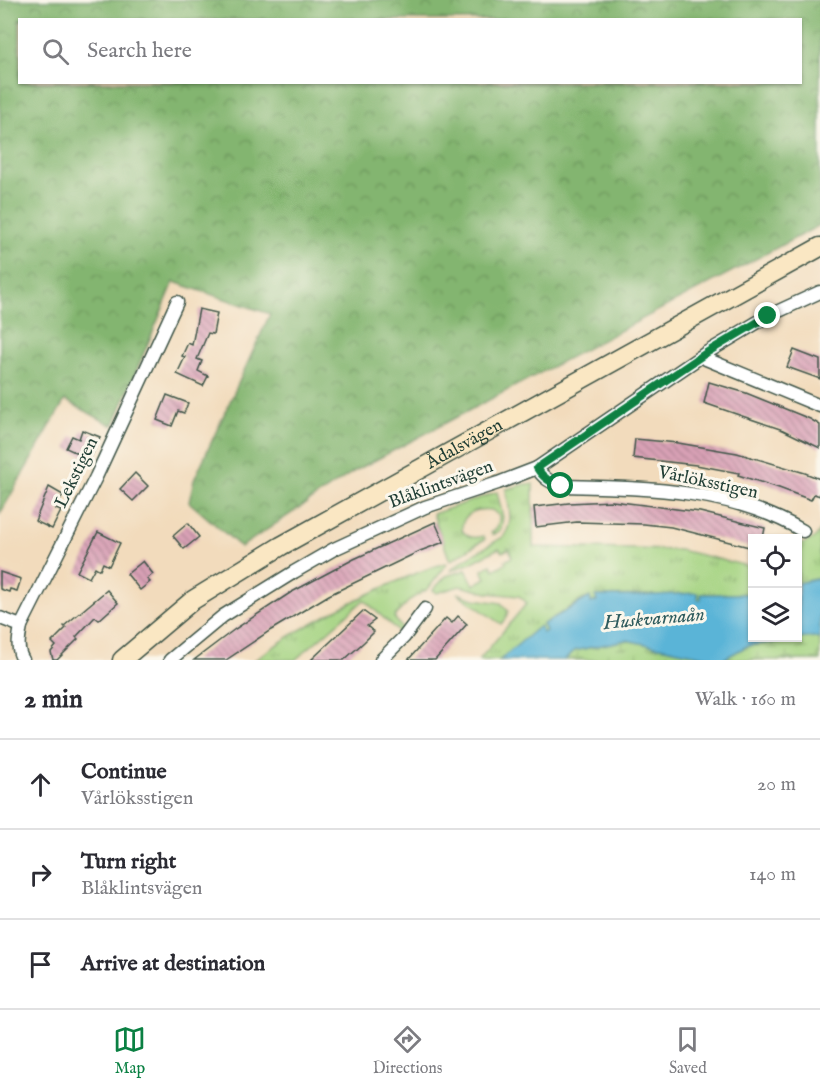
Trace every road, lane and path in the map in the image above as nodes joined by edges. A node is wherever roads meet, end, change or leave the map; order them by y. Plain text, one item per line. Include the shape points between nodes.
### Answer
1 (820, 247) edge
2 (820, 292) edge
3 (177, 302) dead end
4 (706, 353) junction
5 (820, 406) edge
6 (537, 468) junction
7 (803, 531) dead end
8 (425, 609) dead end
9 (0, 618) edge
10 (21, 626) junction
11 (23, 660) edge
12 (122, 660) edge
13 (170, 660) edge
14 (381, 660) edge

1 - 12 main road, Ådalsvägen via 281,546 193,600
2 - 4 street, Blåklintsvägen via 768,316
3 - 10 street, Lekstigen
4 - 5 street via 706,359
4 - 6 street, Blåklintsvägen
6 - 7 street, Vårlöksstigen via 550,482 561,486 681,492 745,507
6 - 13 street, Blåklintsvägen via 425,507 334,549 223,616
8 - 14 street
9 - 10 street
10 - 11 street, Lekstigen via 18,640

